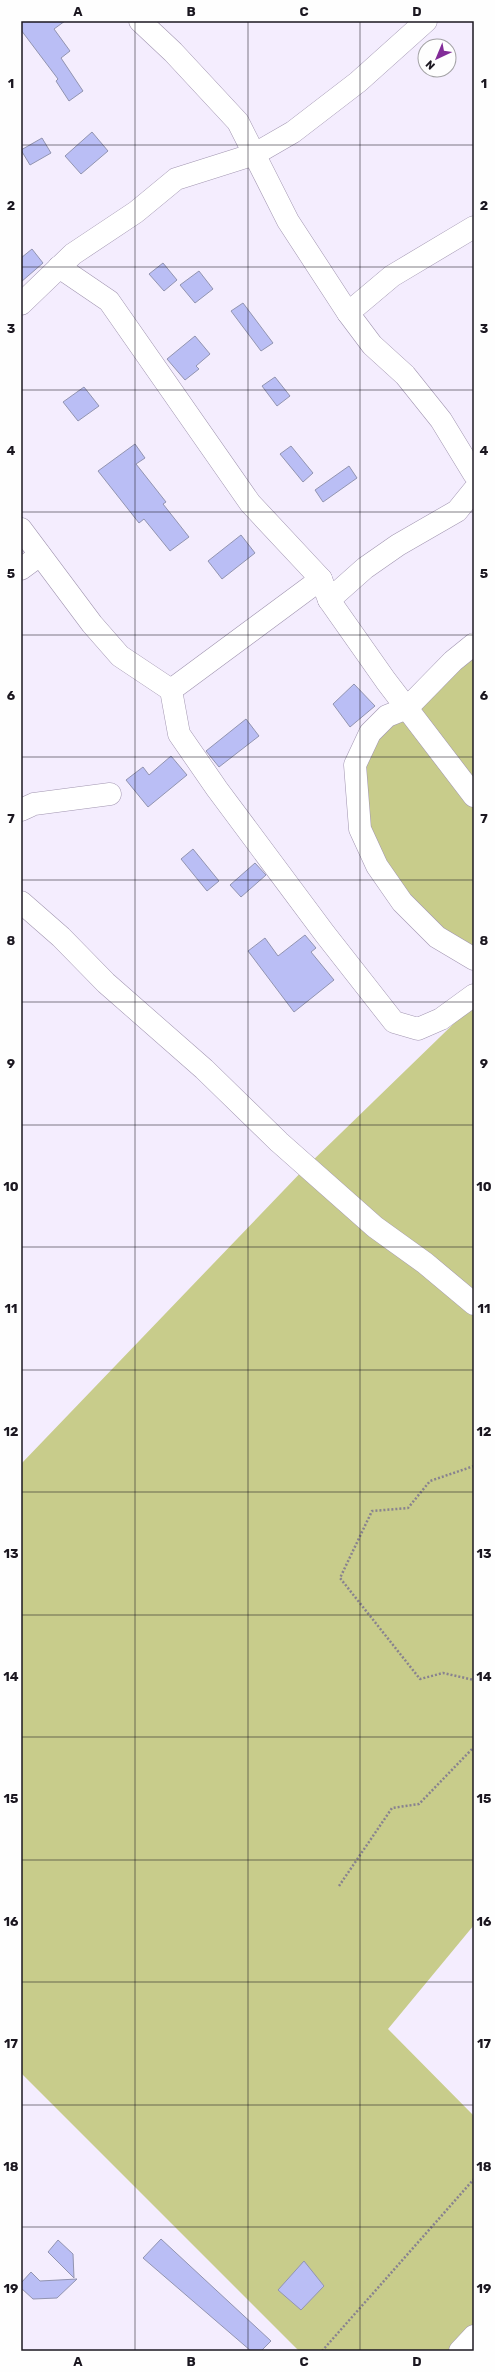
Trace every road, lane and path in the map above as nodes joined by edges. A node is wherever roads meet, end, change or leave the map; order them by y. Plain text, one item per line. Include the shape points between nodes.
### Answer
1 (140, 21) edge
2 (426, 21) edge
3 (255, 154) junction
4 (474, 226) edge
5 (59, 267) junction
6 (21, 304) edge
7 (348, 313) junction
8 (474, 474) edge
9 (474, 490) edge
10 (21, 530) edge
11 (40, 555) junction
12 (21, 569) edge
13 (321, 580) junction
14 (329, 600) junction
15 (474, 644) edge
16 (171, 690) junction
17 (407, 708) junction
18 (110, 794) dead end
19 (474, 796) edge
20 (21, 810) edge
21 (21, 902) edge
22 (474, 959) edge
23 (474, 995) edge
24 (474, 1304) edge
25 (474, 1466) edge
26 (474, 1680) edge
27 (474, 1747) edge
28 (339, 1886) dead end
29 (474, 2179) edge
30 (474, 2336) edge
31 (322, 2351) edge
32 (460, 2351) edge

1 - 3 street via 173,52 238,122
2 - 3 street via 340,96 293,132
3 - 5 street via 176,179 136,212 73,254
3 - 7 street via 288,222
4 - 7 street via 392,276
5 - 6 street
5 - 13 street via 109,301 250,503
7 - 8 street via 372,345 405,375 440,420
9 - 14 street via 457,511 398,545 365,568
10 - 11 street
11 - 12 street
11 - 16 street via 92,624 120,656
13 - 14 street
13 - 16 street
14 - 17 street
15 - 17 street via 453,661
16 - 23 street via 179,734 301,902 394,1022 418,1029 441,1019
17 - 19 street
17 - 22 street via 387,716 370,733 355,765 360,829 377,866 402,902 437,937
18 - 20 street via 34,804
21 - 24 street via 61,937 106,983 204,1068 279,1142 375,1227 425,1263
25 - 26 path via 430,1481 408,1508 372,1511 340,1578 420,1679 442,1674
27 - 28 path via 419,1804 392,1808
29 - 31 path
30 - 32 street

